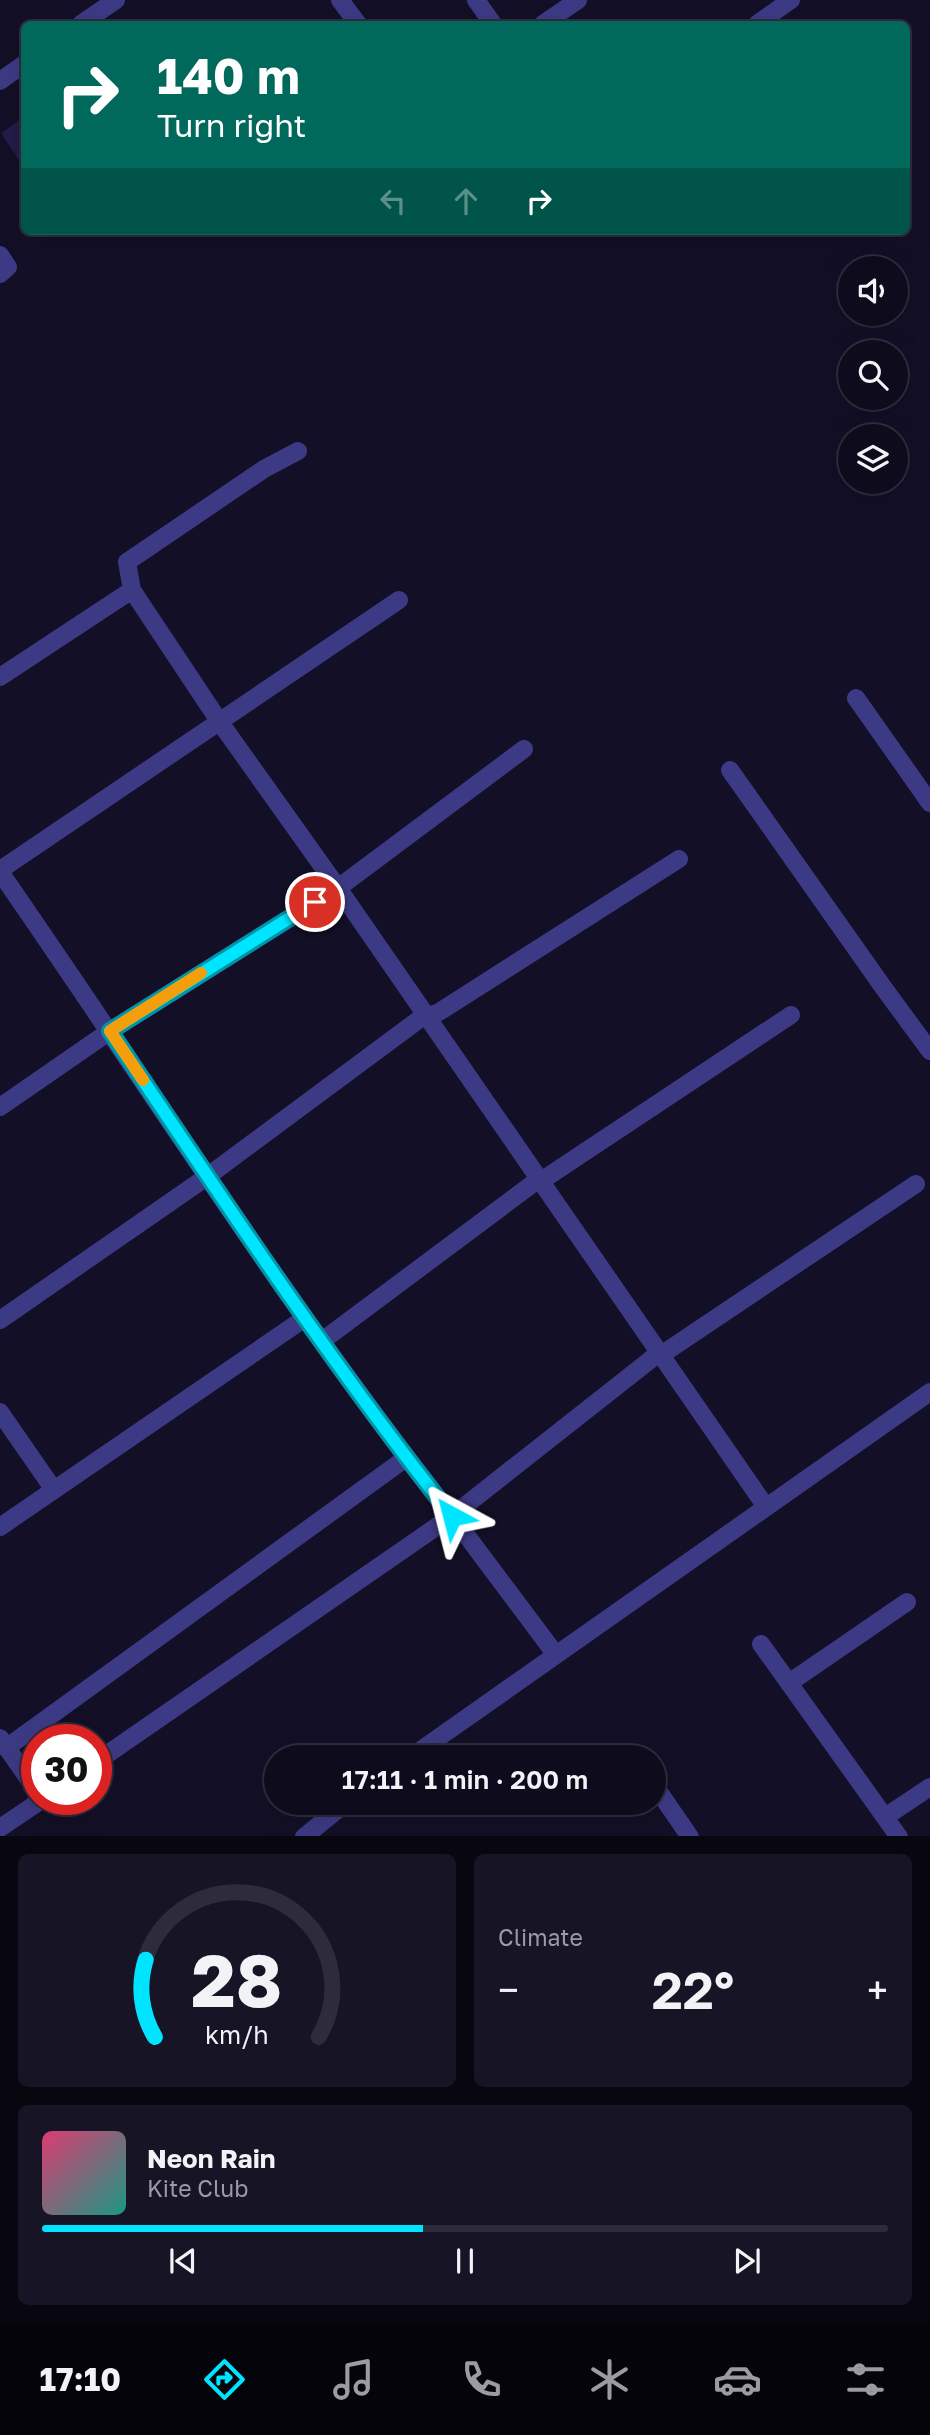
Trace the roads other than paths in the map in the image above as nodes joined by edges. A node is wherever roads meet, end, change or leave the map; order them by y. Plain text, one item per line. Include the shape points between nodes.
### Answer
1 (116, 0) edge
2 (340, 0) edge
3 (476, 0) edge
4 (578, 0) edge
5 (791, 0) edge
6 (85, 21) edge
7 (356, 21) edge
8 (491, 21) edge
9 (547, 21) edge
10 (761, 21) edge
11 (21, 66) edge
12 (1, 78) edge
13 (0, 256) edge
14 (0, 274) edge
15 (298, 451) dead end
16 (132, 590) junction
17 (399, 600) dead end
18 (0, 677) edge
19 (856, 698) dead end
20 (219, 720) junction
21 (524, 749) dead end
22 (730, 770) dead end
23 (930, 803) edge
24 (679, 859) dead end
25 (0, 871) edge
26 (338, 888) junction
27 (425, 1015) junction
28 (792, 1015) dead end
29 (110, 1031) junction
30 (930, 1051) edge
31 (0, 1107) edge
32 (208, 1176) junction
33 (539, 1179) junction
34 (916, 1184) dead end
35 (305, 1318) junction
36 (0, 1320) edge
37 (322, 1341) junction
38 (659, 1353) junction
39 (930, 1392) edge
40 (0, 1412) edge
41 (405, 1458) junction
42 (54, 1490) junction
43 (766, 1507) junction
44 (452, 1516) junction
45 (0, 1527) edge
46 (907, 1602) dead end
47 (761, 1644) dead end
48 (555, 1655) junction
49 (789, 1683) junction
50 (3, 1743) edge
51 (428, 1745) edge
52 (112, 1751) edge
53 (21, 1768) edge
54 (930, 1787) edge
55 (666, 1802) edge
56 (21, 1814) edge
57 (331, 1815) edge
58 (885, 1817) junction
59 (0, 1828) edge
60 (304, 1836) edge
61 (690, 1836) edge
62 (899, 1836) edge

1 - 6 street
2 - 7 street
3 - 8 street
4 - 9 street
5 - 10 street
11 - 12 street
13 - 14 street via 8,267
15 - 16 street via 127,562
16 - 18 street
16 - 20 street
17 - 20 street
19 - 23 street
20 - 25 street
20 - 26 street
21 - 26 street
22 - 30 street
24 - 27 street via 439,1012
25 - 29 street
26 - 27 street
26 - 29 street
27 - 32 street
27 - 33 street
28 - 33 street
29 - 31 street
29 - 32 street
32 - 35 street
32 - 36 street
33 - 37 street
33 - 38 street
34 - 38 street
35 - 37 street
35 - 42 street
37 - 41 street
38 - 43 street
38 - 44 street
39 - 43 street
40 - 42 street
41 - 44 street
41 - 50 street
42 - 45 street
43 - 48 street
44 - 48 street
44 - 52 street
46 - 49 street
47 - 49 street
48 - 51 street
49 - 58 street
50 - 53 street
54 - 58 street
55 - 61 street
56 - 59 street
57 - 60 street
58 - 62 street

